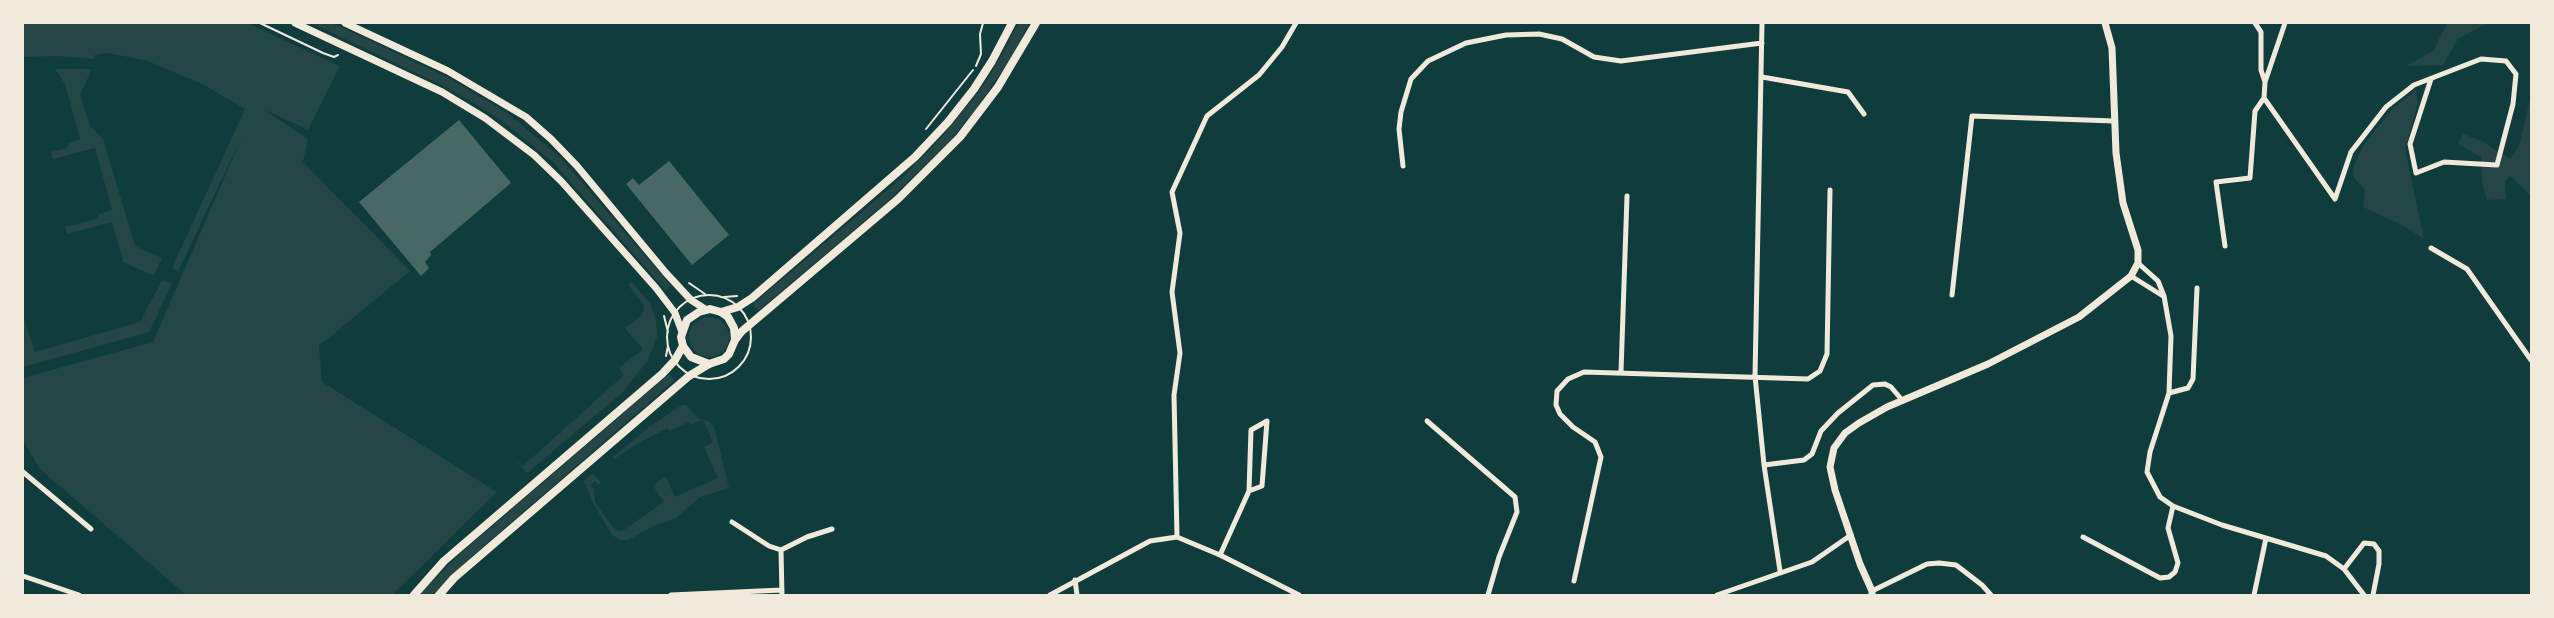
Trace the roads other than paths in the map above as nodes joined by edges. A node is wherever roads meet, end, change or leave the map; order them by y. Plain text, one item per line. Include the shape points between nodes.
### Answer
1 (295, 23) edge
2 (345, 23) edge
3 (1013, 23) edge
4 (1036, 23) edge
5 (1296, 23) edge
6 (1762, 23) edge
7 (2105, 23) edge
8 (2255, 23) edge
9 (2285, 23) edge
10 (1762, 43) junction
11 (1762, 77) junction
12 (2431, 79) junction
13 (2265, 82) junction
14 (2264, 98) junction
15 (1864, 114) dead end
16 (2114, 121) junction
17 (1403, 166) dead end
18 (1830, 190) dead end
19 (1627, 196) dead end
20 (2225, 246) dead end
21 (2431, 248) dead end
22 (2138, 263) junction
23 (2130, 276) junction
24 (2197, 288) dead end
25 (1952, 295) dead end
26 (2164, 296) junction
27 (705, 309) junction
28 (722, 312) junction
29 (682, 332) junction
30 (735, 340) junction
31 (683, 346) junction
32 (2531, 360) edge
33 (709, 364) junction
34 (1621, 372) junction
35 (1755, 376) junction
36 (2169, 393) junction
37 (1902, 400) junction
38 (1427, 421) dead end
39 (1764, 465) junction
40 (23, 472) edge
41 (1249, 491) junction
42 (2174, 506) junction
43 (732, 522) dead end
44 (90, 529) dead end
45 (832, 529) dead end
46 (1850, 535) junction
47 (1177, 537) junction
48 (2083, 537) dead end
49 (2266, 538) junction
50 (781, 550) junction
51 (1220, 555) junction
52 (2344, 569) junction
53 (1780, 571) junction
54 (23, 578) edge
55 (1075, 580) junction
56 (1574, 582) dead end
57 (782, 593) edge
58 (1872, 593) edge
59 (79, 595) edge
60 (414, 595) edge
61 (439, 595) edge
62 (671, 595) edge
63 (1050, 595) edge
64 (1077, 595) edge
65 (1300, 595) edge
66 (1488, 595) edge
67 (1717, 595) edge
68 (1991, 595) edge
69 (2254, 595) edge
70 (2364, 595) edge
71 (2373, 595) edge

1 - 29 street via 442,92 534,155 656,288 675,313
2 - 27 street via 448,71 526,117 577,166 691,300
3 - 28 main road via 974,89 915,157 752,298
4 - 30 main road via 998,88 951,145 898,199
5 - 47 street via 1259,75 1206,116 1172,192 1180,233 1172,292 1180,353 1174,394
6 - 10 street
7 - 16 street via 2112,48
8 - 13 street
9 - 13 street
10 - 11 street
10 - 17 street via 1621,61 1594,57 1562,39 1539,34 1466,43 1427,61 1411,79 1399,129
11 - 15 street via 1848,92
11 - 35 street
12 - 12 street via 2481,59 2506,61 2516,74 2497,165 2444,162 2416,173 2410,144
12 - 14 street via 2414,85 2386,107 2350,152 2334,199
13 - 14 street
14 - 20 street via 2255,111 2250,178 2216,182
16 - 22 street via 2123,203
16 - 25 street via 1972,116
18 - 35 street via 1827,354 1820,371 1808,379
19 - 34 street
21 - 32 street via 2467,269
22 - 23 street
22 - 26 street via 2158,281
23 - 26 street
23 - 37 street via 2079,317
24 - 36 street via 2193,379 2188,388
26 - 36 street via 2171,336
27 - 28 main road
27 - 29 main road via 687,320
28 - 30 main road via 732,323
29 - 31 main road
30 - 33 main road via 724,359
31 - 33 main road via 691,357
31 - 60 main road via 662,374 454,552
33 - 61 main road via 626,429
34 - 35 street
34 - 56 street via 1584,372 1557,391 1560,414 1595,442 1601,457
35 - 39 street
36 - 42 street via 2147,472 2160,497
37 - 39 street via 1891,387 1873,385 1821,431 1812,454 1804,460
37 - 46 street via 1859,422 1834,448 1830,467
38 - 66 street via 1515,497 1517,512
39 - 53 street
40 - 44 street
41 - 41 street via 1262,486 1267,421 1251,430
41 - 51 street
42 - 48 street via 2168,528 2178,563 2169,577 2160,578
42 - 49 street
43 - 50 street
45 - 50 street
46 - 53 street via 1812,562
46 - 58 street
47 - 51 street
47 - 55 street via 1150,541
49 - 52 street via 2326,556
49 - 69 street
50 - 57 street
51 - 65 street
52 - 70 street
52 - 71 street via 2364,543 2374,544 2379,564
53 - 67 street
54 - 59 street
55 - 63 street
55 - 64 street
57 - 62 street
58 - 68 street via 1927,564 1939,563 1956,565

